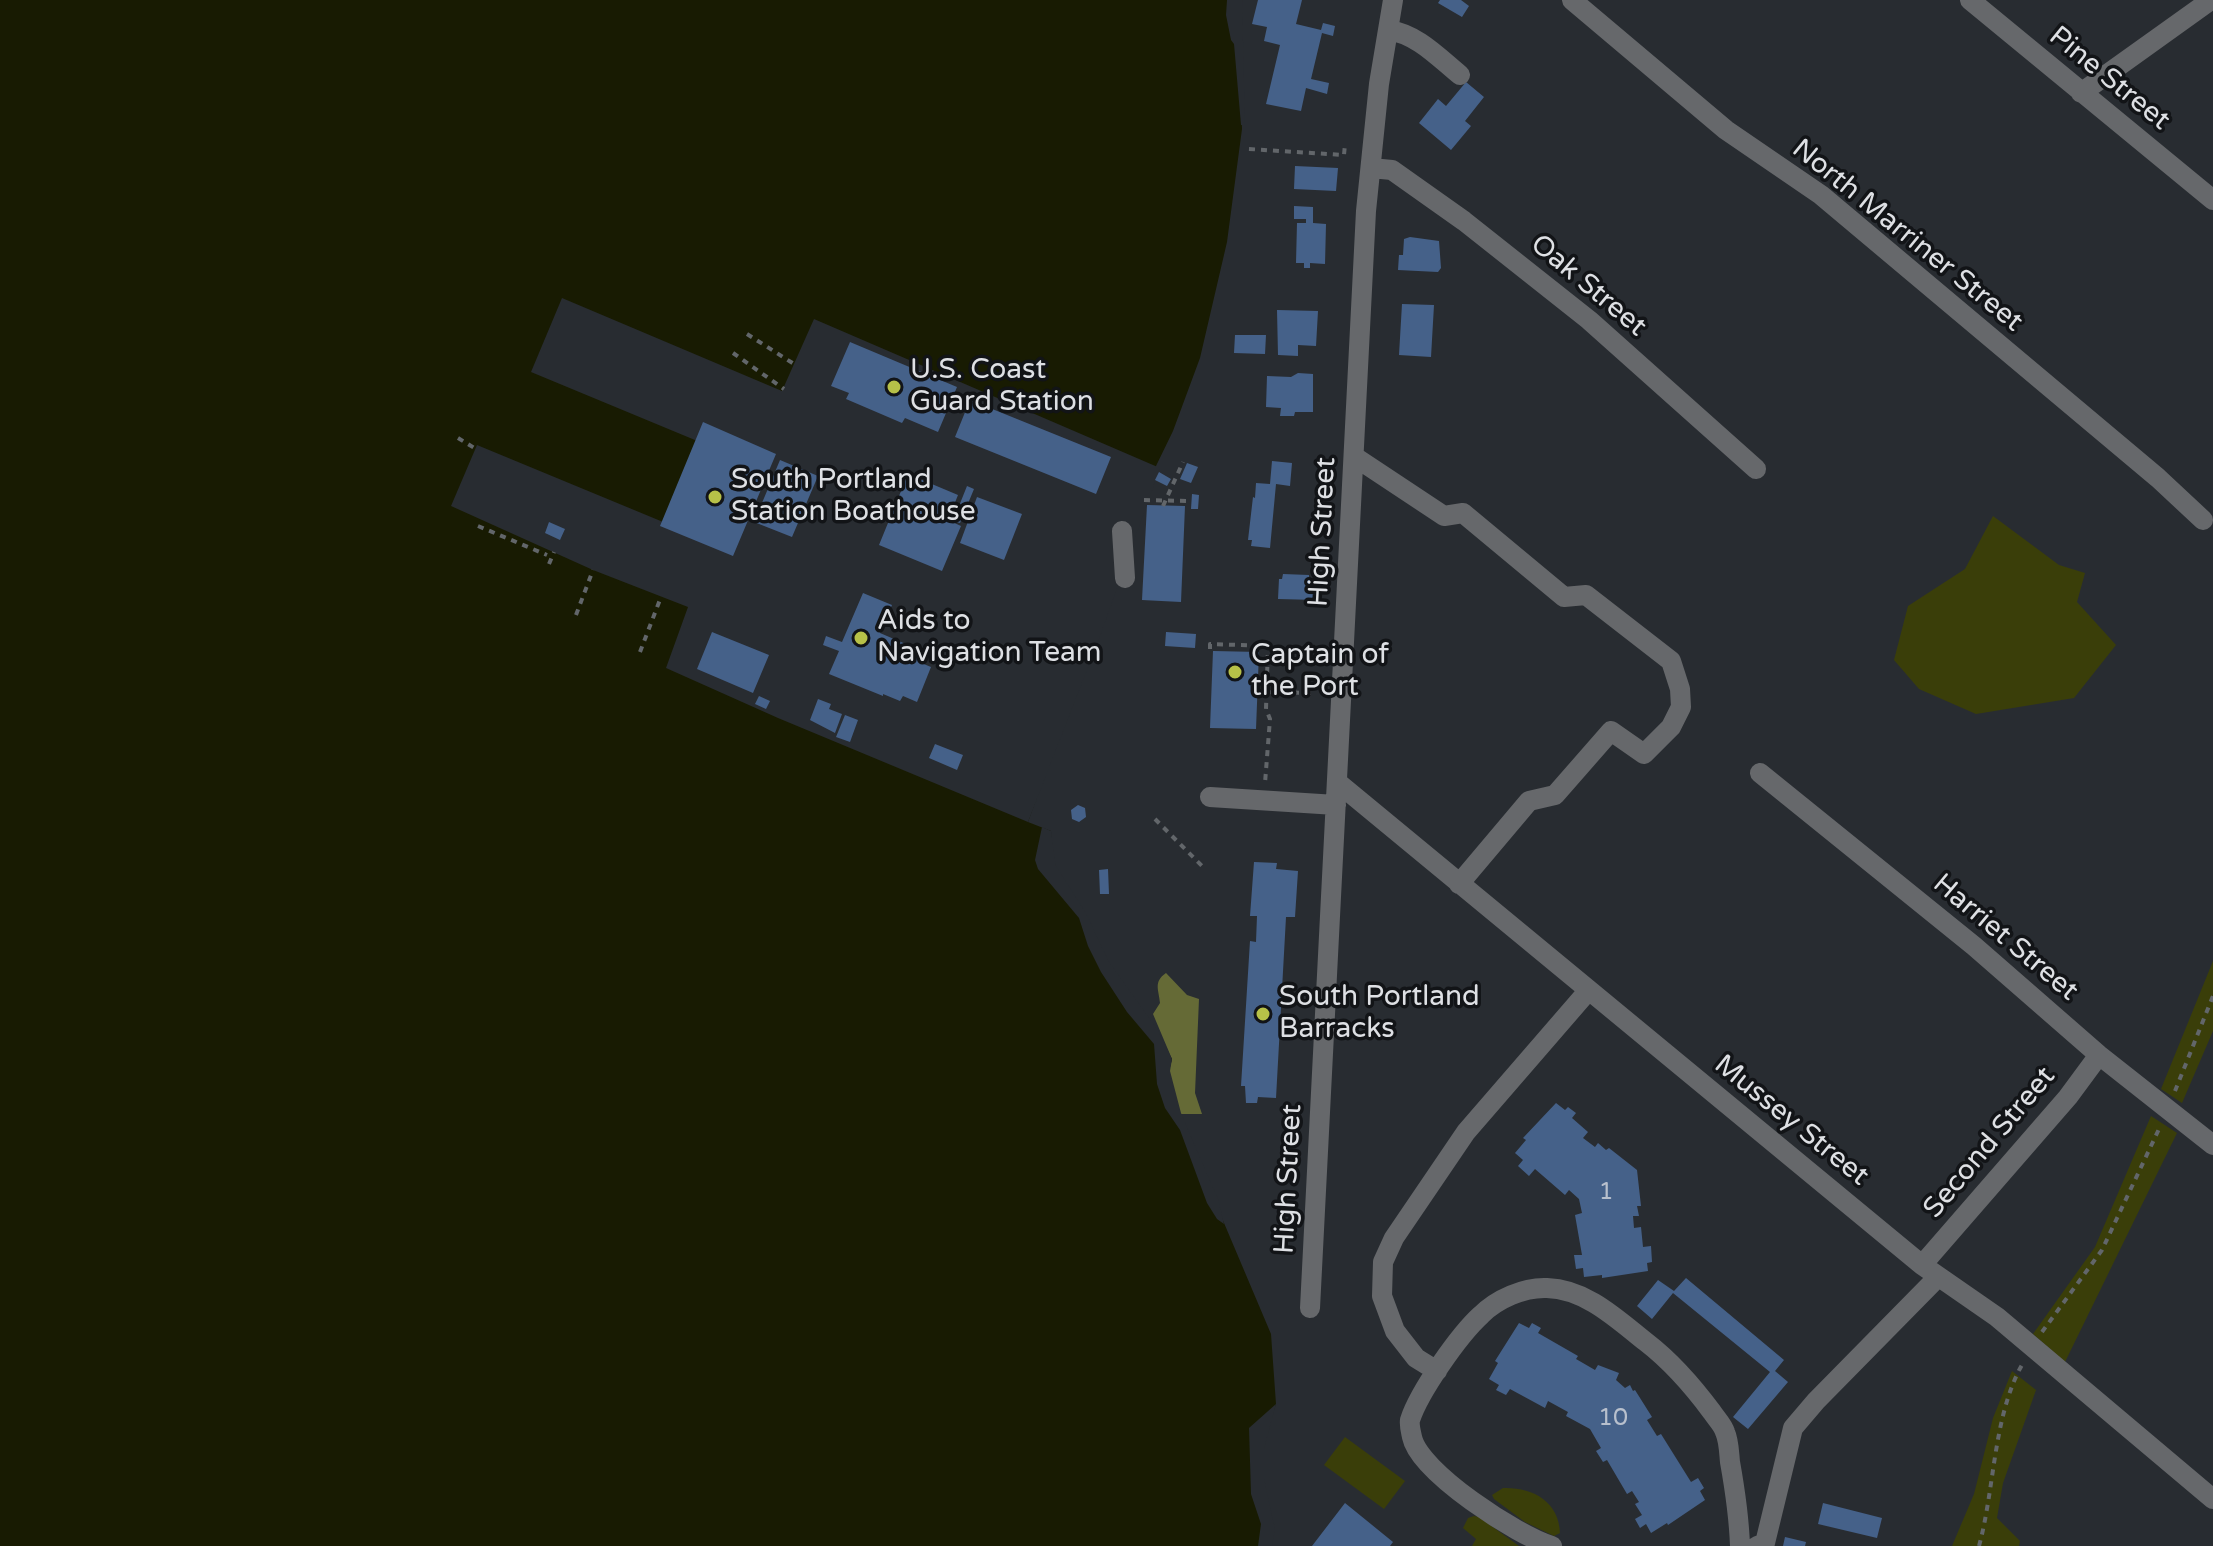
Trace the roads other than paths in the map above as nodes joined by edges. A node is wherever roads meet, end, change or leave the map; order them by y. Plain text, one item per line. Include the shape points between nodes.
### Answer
1 (1393, 0) edge
2 (1572, 0) edge
3 (1970, 0) edge
4 (2211, 0) edge
5 (1388, 30) junction
6 (1460, 75) dead end
7 (2081, 93) junction
8 (1371, 168) junction
9 (2213, 200) edge
10 (1355, 457) junction
11 (1756, 469) dead end
12 (2203, 520) dead end
13 (1122, 531) dead end
14 (1125, 578) dead end
15 (1760, 773) dead end
16 (1337, 782) junction
17 (1210, 797) dead end
18 (1336, 805) junction
19 (1459, 884) junction
20 (1588, 991) junction
21 (2099, 1055) junction
22 (2213, 1145) edge
23 (1930, 1271) junction
24 (1310, 1308) dead end
25 (1437, 1371) junction
26 (2213, 1499) edge
27 (1552, 1546) edge
28 (1740, 1546) edge
29 (1757, 1546) edge

1 - 5 street, High Street
2 - 12 street, North Marriner Street via 1726,130 1821,195
3 - 7 street, Pine Street
4 - 7 street
5 - 6 street via 1415,39
5 - 8 street, High Street
7 - 9 street, Pine Street
8 - 10 street, High Street
8 - 11 street, Oak Street via 1392,170 1464,221 1589,320
10 - 16 street, High Street
10 - 19 street via 1444,516 1463,513 1564,597 1586,595 1671,661 1680,689 1681,707 1671,727 1644,754 1611,731 1555,795 1529,801
13 - 14 street
15 - 21 street, Harriet Street
16 - 18 street, High Street
16 - 19 street, Mussey Street
17 - 18 street
18 - 24 street, High Street
19 - 20 street, Mussey Street
20 - 23 street, Mussey Street
20 - 25 street via 1466,1132 1383,1262 1382,1296 1395,1331 1416,1358
21 - 22 street, Harriet Street
21 - 23 street, Second Street
23 - 26 street, Mussey Street via 1997,1317
23 - 29 street, Second Street via 1793,1428 1765,1543
25 - 27 street via 1409,1422 1423,1461 1507,1524
25 - 28 street via 1482,1313 1533,1288 1565,1291 1605,1309 1668,1360 1725,1430

